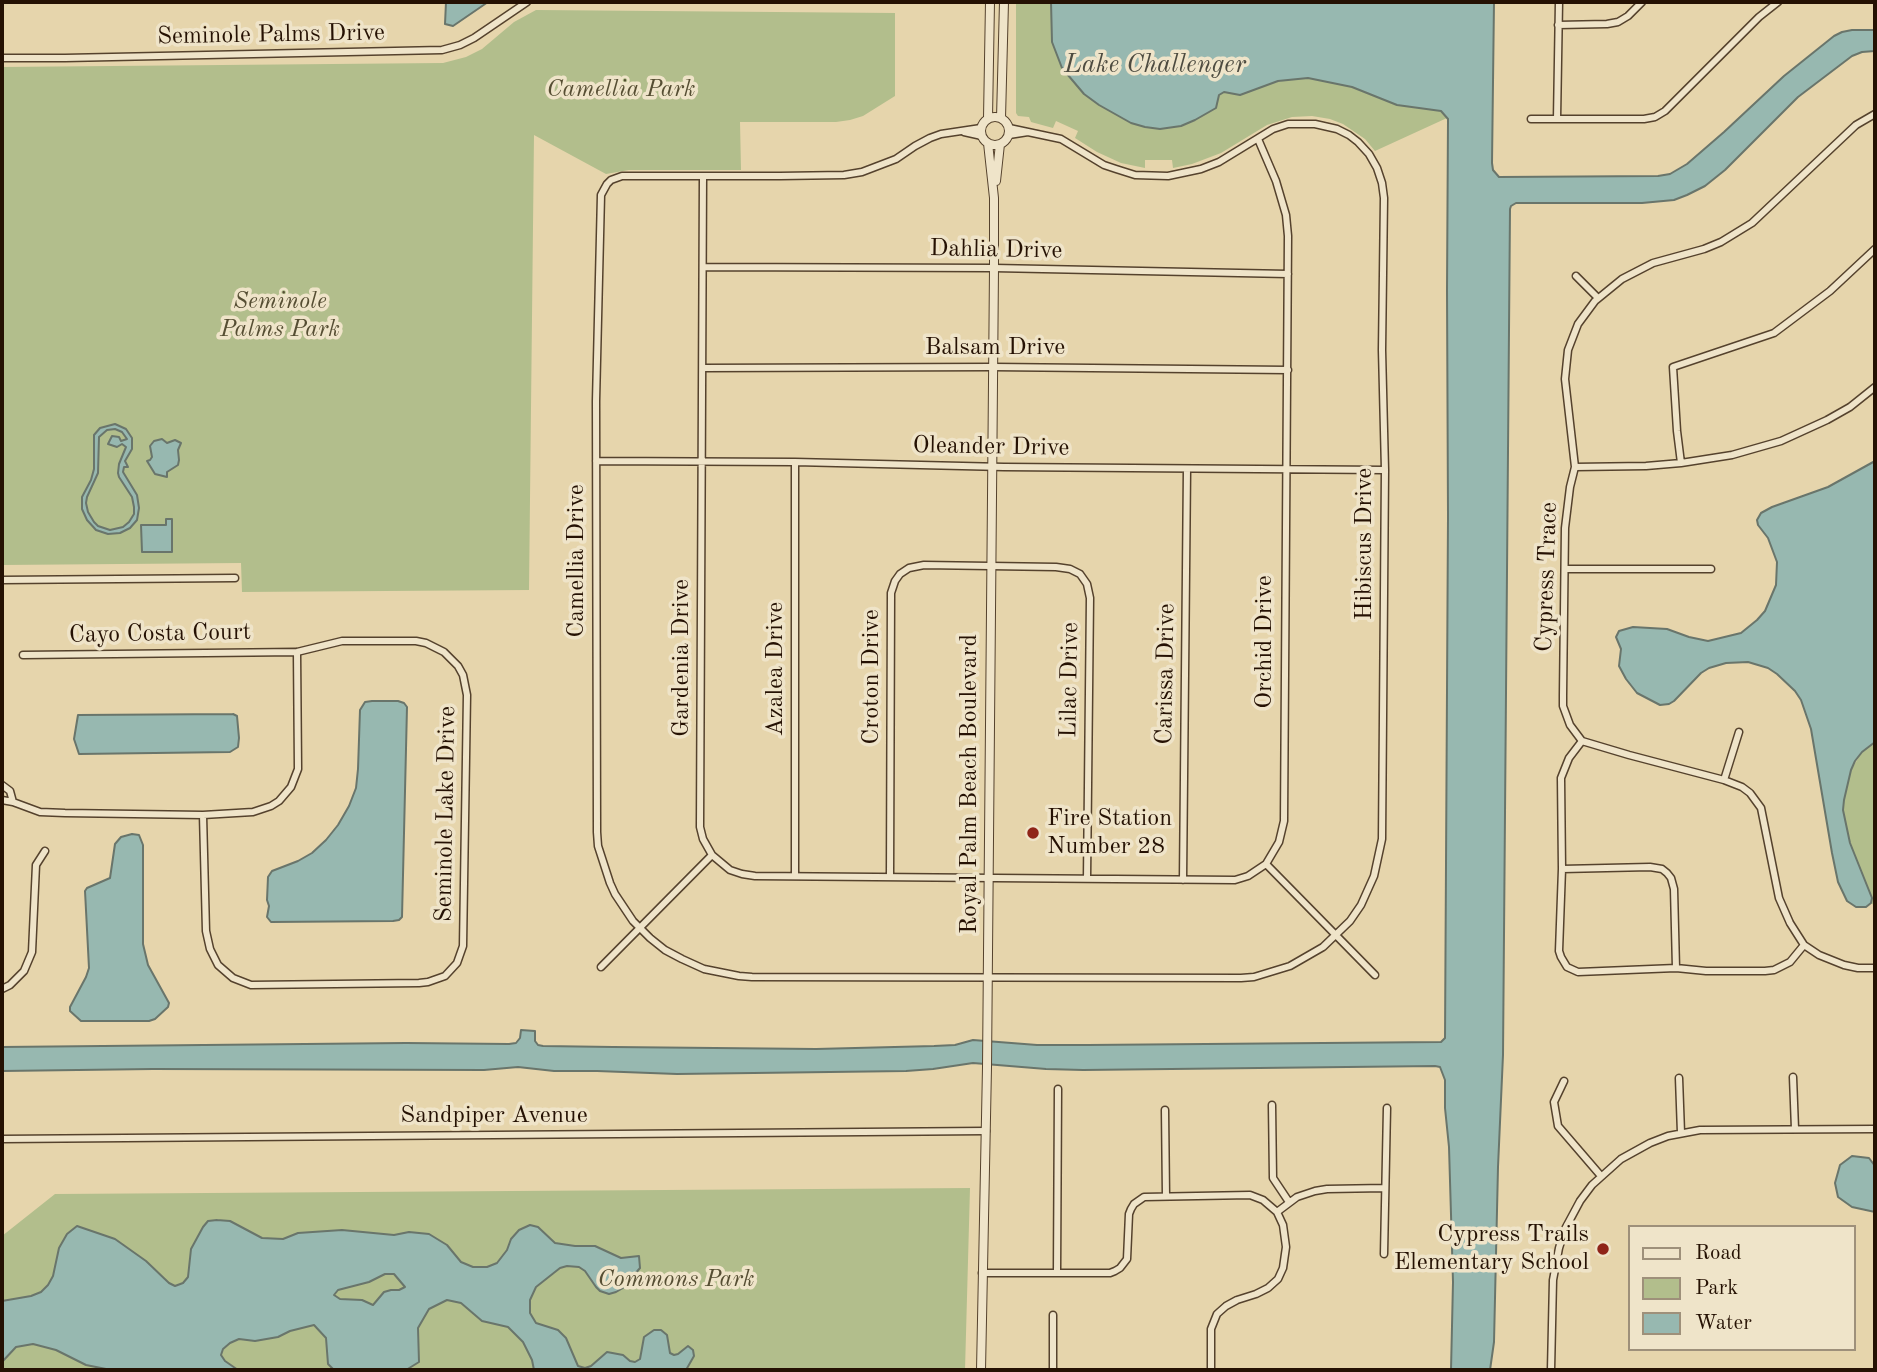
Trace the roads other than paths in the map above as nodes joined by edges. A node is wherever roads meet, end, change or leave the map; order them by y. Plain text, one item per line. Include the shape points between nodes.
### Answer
1 (527, 2) edge
2 (990, 2) edge
3 (1004, 2) edge
4 (1559, 2) edge
5 (1642, 2) edge
6 (1778, 2) edge
7 (1558, 25) junction
8 (2, 58) edge
9 (1875, 114) edge
10 (988, 118) junction
11 (1001, 118) junction
12 (1531, 119) dead end
13 (1557, 119) junction
14 (981, 132) junction
15 (1009, 132) junction
16 (1258, 139) junction
17 (988, 143) junction
18 (1000, 144) junction
19 (703, 176) junction
20 (994, 198) junction
21 (1875, 249) edge
22 (703, 267) junction
23 (995, 268) junction
24 (1288, 274) junction
25 (1576, 276) dead end
26 (1598, 298) junction
27 (993, 367) junction
28 (702, 368) junction
29 (1287, 370) junction
30 (1875, 387) edge
31 (596, 461) junction
32 (702, 461) junction
33 (795, 462) junction
34 (1681, 463) junction
35 (992, 466) junction
36 (1575, 467) junction
37 (1187, 468) junction
38 (1286, 469) junction
39 (1385, 470) junction
40 (991, 566) junction
41 (1564, 569) junction
42 (1711, 569) dead end
43 (235, 579) dead end
44 (2, 580) edge
45 (297, 652) junction
46 (23, 655) dead end
47 (1739, 732) dead end
48 (1582, 741) junction
49 (1724, 780) junction
50 (2, 785) edge
51 (2, 800) edge
52 (13, 802) junction
53 (203, 815) junction
54 (45, 851) dead end
55 (712, 855) junction
56 (1266, 864) junction
57 (1562, 869) junction
58 (795, 876) junction
59 (890, 876) junction
60 (988, 877) junction
61 (1087, 879) junction
62 (1183, 880) junction
63 (640, 928) junction
64 (1337, 935) junction
65 (1804, 945) junction
66 (601, 967) dead end
67 (1676, 968) junction
68 (1875, 968) edge
69 (1375, 975) dead end
70 (987, 976) junction
71 (2, 989) edge
72 (1793, 1077) dead end
73 (1679, 1078) dead end
74 (1564, 1081) dead end
75 (1058, 1089) dead end
76 (1272, 1105) dead end
77 (1387, 1108) dead end
78 (1164, 1110) dead end
79 (1795, 1129) junction
80 (1875, 1129) edge
81 (986, 1131) junction
82 (1681, 1133) junction
83 (2, 1139) edge
84 (1601, 1177) junction
85 (1385, 1188) junction
86 (1166, 1196) junction
87 (1289, 1202) junction
88 (1277, 1212) junction
89 (1384, 1254) dead end
90 (982, 1273) junction
91 (1057, 1273) junction
92 (1053, 1315) dead end
93 (981, 1370) edge
94 (1053, 1370) edge
95 (1211, 1370) edge
96 (1551, 1370) edge

1 - 8 street, Seminole Palms Drive via 474,38 442,50
2 - 10 street
3 - 11 street
4 - 7 street
5 - 7 street via 1618,22
6 - 13 street via 1660,115
7 - 13 street
9 - 26 street, Cypress Trace via 1856,125 1737,233 1704,249 1637,270
10 - 11 street
10 - 14 street
11 - 15 street
12 - 13 street
14 - 17 street
14 - 19 street, Camellia Drive via 955,131 930,138 896,159 862,172
15 - 16 street, Hibiscus Drive via 1061,139 1104,165 1152,176 1201,169
15 - 18 street
16 - 24 street, Orchid Drive via 1286,215
16 - 39 street, Hibiscus Drive via 1288,124 1326,126 1358,142 1377,168 1384,198
17 - 18 street
17 - 20 street, Royal Palm Beach Boulevard
18 - 20 street, Royal Palm Beach Boulevard
19 - 22 street, Gardenia Drive
19 - 31 street, Camellia Drive via 622,176 611,180 601,195
20 - 23 street, Royal Palm Beach Boulevard
21 - 34 street via 1830,291 1774,333 1673,367
22 - 23 street, Dahlia Drive
22 - 28 street, Gardenia Drive
23 - 24 street, Dahlia Drive
23 - 27 street, Royal Palm Beach Boulevard
24 - 29 street, Orchid Drive
25 - 26 street
26 - 36 street, Cypress Trace via 1578,324 1566,365
27 - 28 street, Balsam Drive
27 - 29 street, Balsam Drive
27 - 35 street, Royal Palm Beach Boulevard
28 - 32 street, Gardenia Drive
29 - 38 street, Orchid Drive
30 - 34 street via 1850,407 1781,441
31 - 32 street, Oleander Drive
31 - 63 street, Camellia Drive via 597,832 610,883
32 - 33 street, Oleander Drive
32 - 55 street, Gardenia Drive via 700,827
33 - 35 street, Oleander Drive
33 - 58 street, Azalea Drive
34 - 36 street
35 - 37 street, Oleander Drive
35 - 40 street, Royal Palm Beach Boulevard
36 - 41 street, Cypress Trace via 1567,508
37 - 38 street, Oleander Drive
37 - 62 street, Carissa Drive
38 - 39 street, Oleander Drive
38 - 56 street, Orchid Drive via 1284,821
39 - 64 street, Hibiscus Drive via 1382,839 1367,894
40 - 59 street, Croton Drive via 909,568 900,574 891,593
40 - 60 street, Royal Palm Beach Boulevard
40 - 61 street, Lilac Drive via 1070,569 1087,584
41 - 42 street
41 - 48 street, Cypress Trace via 1563,706
43 - 44 street
45 - 46 street, Cayo Costa Court
45 - 53 street via 298,760 291,787 279,801 262,810
45 - 53 street, Seminole Lake Drive via 342,641 416,641 444,652 463,675 467,695 463,946 457,963 445,976 419,983 251,985 233,978 218,965 206,931
47 - 49 street
48 - 49 street
48 - 57 street via 1561,778
49 - 65 street via 1742,787 1762,808 1779,898
50 - 52 street
51 - 52 street
52 - 53 street via 40,812
54 - 71 street via 36,865 32,952 24,971
55 - 58 street via 742,874
55 - 63 street
56 - 62 street via 1235,880
56 - 64 street
57 - 67 street via 1656,867 1667,873 1674,889
57 - 67 street via 1559,951 1567,967 1578,972
58 - 59 street
59 - 60 street
60 - 61 street
60 - 70 street, Royal Palm Beach Boulevard
61 - 62 street
63 - 66 street
63 - 70 street, Camellia Drive via 682,960 739,976
64 - 69 street
64 - 70 street, Hibiscus Drive via 1290,966 1254,977
65 - 67 street via 1790,962 1774,970
65 - 68 street via 1844,965
70 - 81 street, Royal Palm Beach Boulevard
72 - 79 street
73 - 82 street
74 - 84 street via 1554,1102 1558,1126
75 - 91 street
76 - 87 street via 1273,1178
77 - 85 street
78 - 86 street
79 - 80 street
79 - 82 street
81 - 83 street, Sandpiper Avenue
81 - 90 street, Royal Palm Beach Boulevard
82 - 84 street via 1632,1152
84 - 96 street via 1573,1212 1559,1248 1553,1280
85 - 87 street via 1327,1189
85 - 89 street
86 - 88 street via 1250,1195
86 - 91 street via 1144,1197 1134,1204 1129,1214 1127,1259 1120,1268 1110,1273
87 - 88 street
88 - 95 street via 1285,1236 1283,1268 1268,1288 1217,1314 1211,1329
90 - 91 street
90 - 93 street, Royal Palm Beach Boulevard
92 - 94 street

